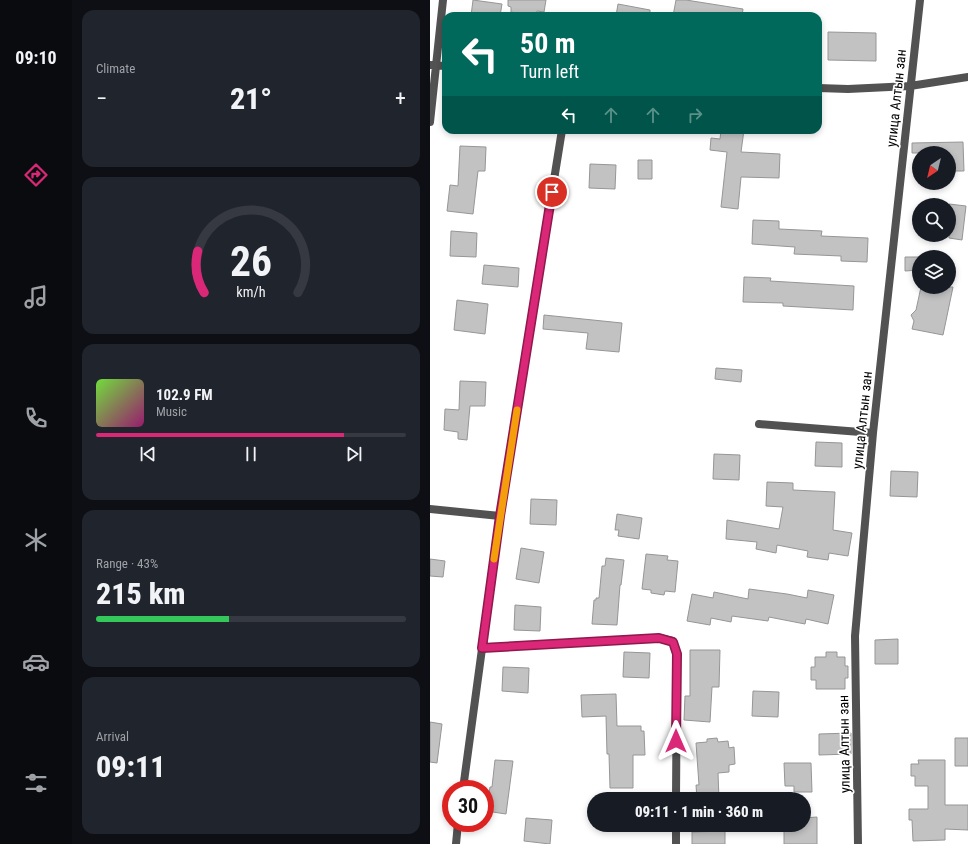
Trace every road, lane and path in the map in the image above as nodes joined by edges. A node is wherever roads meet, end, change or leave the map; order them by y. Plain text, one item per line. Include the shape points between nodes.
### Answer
1 (443, 0) edge
2 (920, 0) edge
3 (433, 65) edge
4 (968, 77) edge
5 (910, 86) junction
6 (822, 88) edge
7 (430, 122) edge
8 (561, 134) edge
9 (759, 424) dead end
10 (873, 433) junction
11 (430, 509) edge
12 (500, 516) junction
13 (482, 648) junction
14 (464, 780) edge
15 (676, 792) edge
16 (457, 832) edge
17 (676, 832) edge
18 (456, 844) edge
19 (676, 844) edge
20 (858, 844) edge

1 - 3 street
2 - 5 street, улица Алтын зан
3 - 7 street
4 - 5 street
5 - 6 street
5 - 10 street, улица Алтын зан
8 - 12 street
9 - 10 street
10 - 20 street, улица Алтын зан via 855,636
11 - 12 street
12 - 13 street
13 - 14 street
13 - 15 street via 659,638 673,642 677,654
16 - 18 street
17 - 19 street

